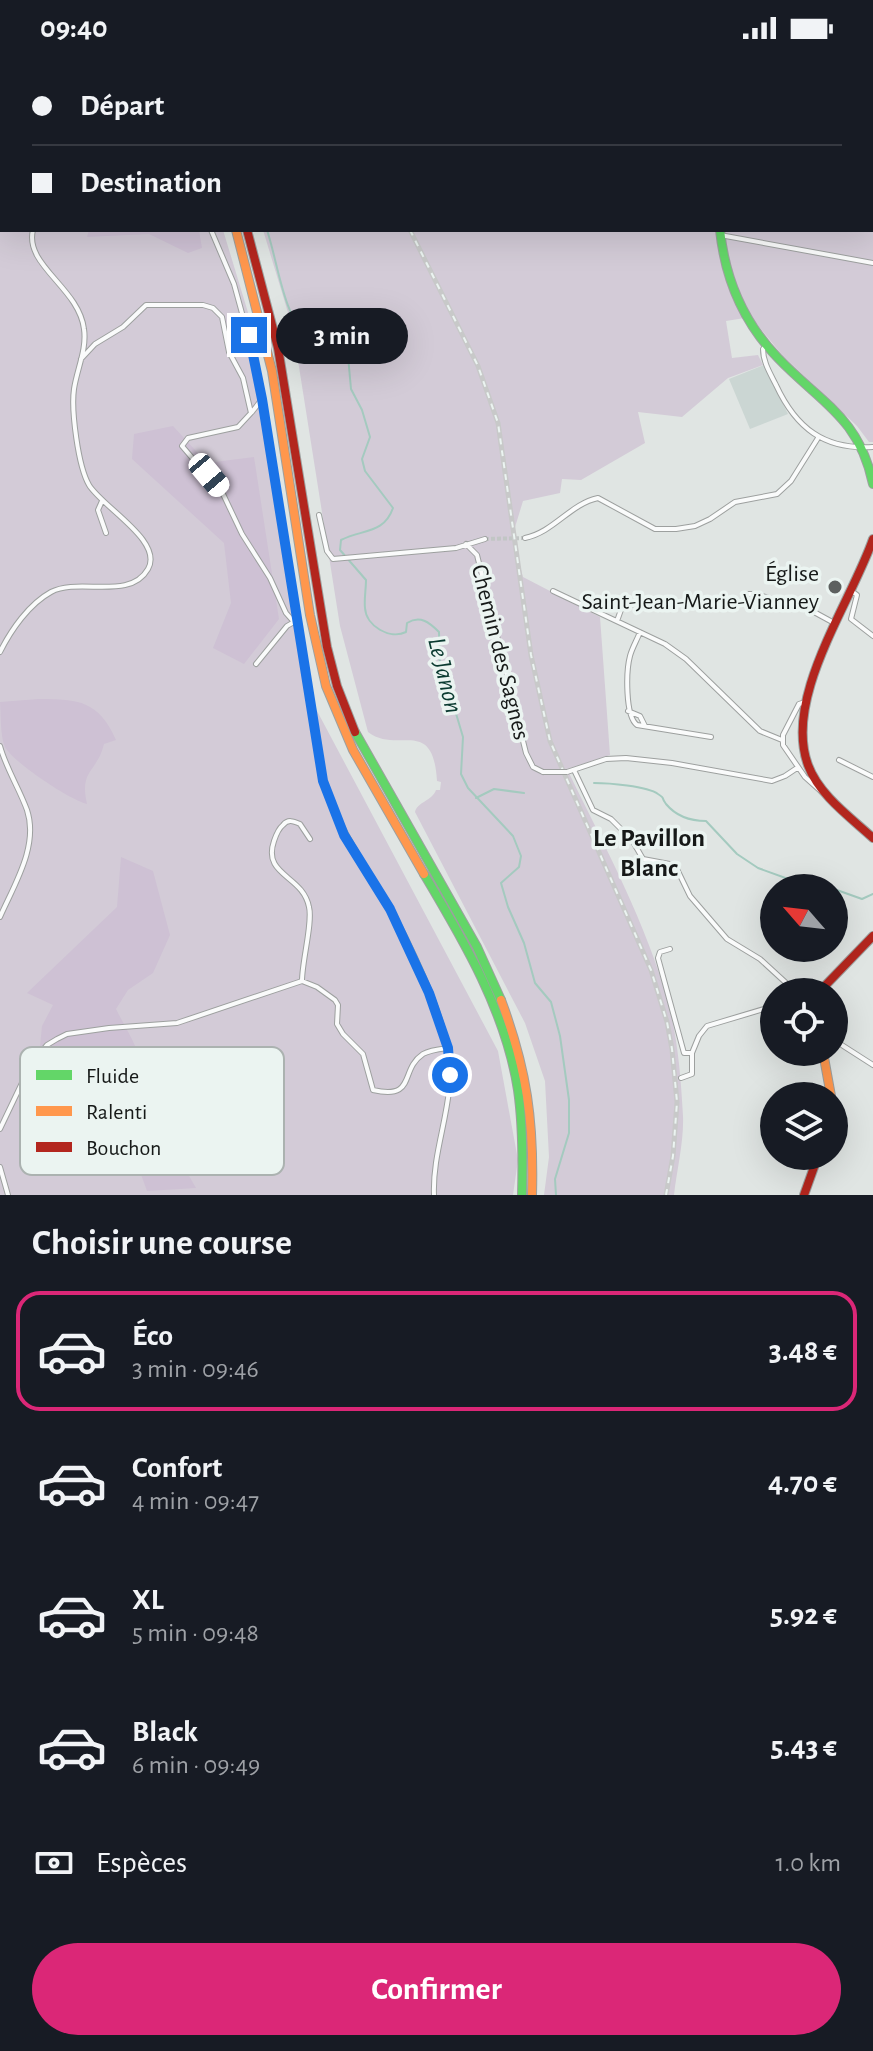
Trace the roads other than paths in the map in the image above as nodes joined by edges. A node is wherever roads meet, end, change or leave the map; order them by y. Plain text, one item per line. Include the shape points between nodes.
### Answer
1 (33, 232) edge
2 (212, 232) edge
3 (237, 232) edge
4 (248, 232) edge
5 (720, 233) edge
6 (873, 263) edge
7 (767, 345) junction
8 (81, 359) junction
9 (262, 399) junction
10 (251, 413) junction
11 (818, 438) junction
12 (862, 446) junction
13 (873, 447) edge
14 (873, 484) edge
15 (102, 501) junction
16 (319, 515) dead end
17 (106, 533) dead end
18 (525, 538) tunnel mouth
19 (485, 539) tunnel mouth
20 (873, 539) edge
21 (466, 544) junction
22 (553, 591) dead end
23 (853, 592) junction
24 (747, 594) dead end
25 (637, 603) dead end
26 (295, 621) junction
27 (617, 621) junction
28 (838, 625) junction
29 (640, 632) junction
30 (873, 636) edge
31 (0, 652) edge
32 (256, 664) dead end
33 (805, 702) junction
34 (628, 711) junction
35 (645, 726) junction
36 (711, 737) dead end
37 (782, 740) junction
38 (0, 746) edge
39 (839, 760) dead end
40 (797, 768) junction
41 (574, 770) junction
42 (873, 777) edge
43 (835, 801) junction
44 (873, 838) edge
45 (310, 839) dead end
46 (0, 917) edge
47 (873, 936) edge
48 (670, 949) dead end
49 (781, 978) edge
50 (832, 978) edge
51 (302, 981) junction
52 (760, 1010) edge
53 (45, 1047) edge
54 (448, 1048) junction
55 (848, 1049) edge
56 (692, 1053) junction
57 (873, 1065) edge
58 (681, 1078) dead end
59 (20, 1087) edge
60 (0, 1129) edge
61 (0, 1167) edge
62 (811, 1170) edge
63 (8, 1195) edge
64 (434, 1195) edge
65 (522, 1195) edge
66 (532, 1195) edge
67 (804, 1195) edge

1 - 8 street via 34,254 68,292 82,319
2 - 9 street via 246,322
3 - 65 main road via 268,352 326,688 349,744 496,1010 519,1087
4 - 66 main road via 273,323 337,685 367,758 481,954 507,1010 529,1087
5 - 6 street
5 - 7 main road via 738,297
7 - 11 street via 765,362 792,414
7 - 12 main road via 845,422
8 - 10 street via 146,305 208,306 225,321 229,352 243,378
8 - 15 street via 74,411 85,475
9 - 10 street
9 - 26 street
10 - 26 street via 238,427 188,438 182,446 223,494
11 - 12 street
11 - 18 street via 777,494 735,502 695,526 655,529 598,498
12 - 13 street
12 - 14 main road
15 - 17 street via 98,510
15 - 31 street via 144,539 151,555 147,571 126,585 74,585 51,591 25,615
16 - 21 street, Chemin des Sagnes via 333,559
19 - 21 street
20 - 23 main road
21 - 41 street, Chemin des Sagnes, bridge via 477,555 528,759 543,772
22 - 27 street
23 - 28 main road
23 - 30 street via 857,595 851,619
24 - 28 street via 814,612
25 - 27 street via 622,607
26 - 32 street
26 - 54 street via 331,806 396,922
27 - 29 street
28 - 33 main road
29 - 34 street via 629,657
29 - 37 street via 686,659 760,731
33 - 37 street via 799,704
33 - 43 main road via 800,735 804,753 812,774
34 - 35 street via 640,716
34 - 35 street via 633,724
35 - 36 street
37 - 40 street
38 - 46 street via 28,813 30,831 25,858
39 - 42 street
40 - 41 street, Chemin des Sagnes via 772,781 638,759 606,759
40 - 43 street
41 - 49 street via 593,810 611,819 643,859 675,865 690,896 724,936
43 - 44 main road
45 - 51 street via 300,824 285,822 275,836 271,859 298,884 310,907
47 - 50 main road
48 - 56 street via 658,958 682,1051
51 - 53 street via 177,1023 67,1034
51 - 54 street via 335,1000 337,1024 363,1054 373,1090 398,1091 420,1056
52 - 56 street via 707,1026
54 - 64 street via 449,1088
55 - 57 street
56 - 58 street via 692,1074
59 - 60 street
61 - 63 street
62 - 67 main road

